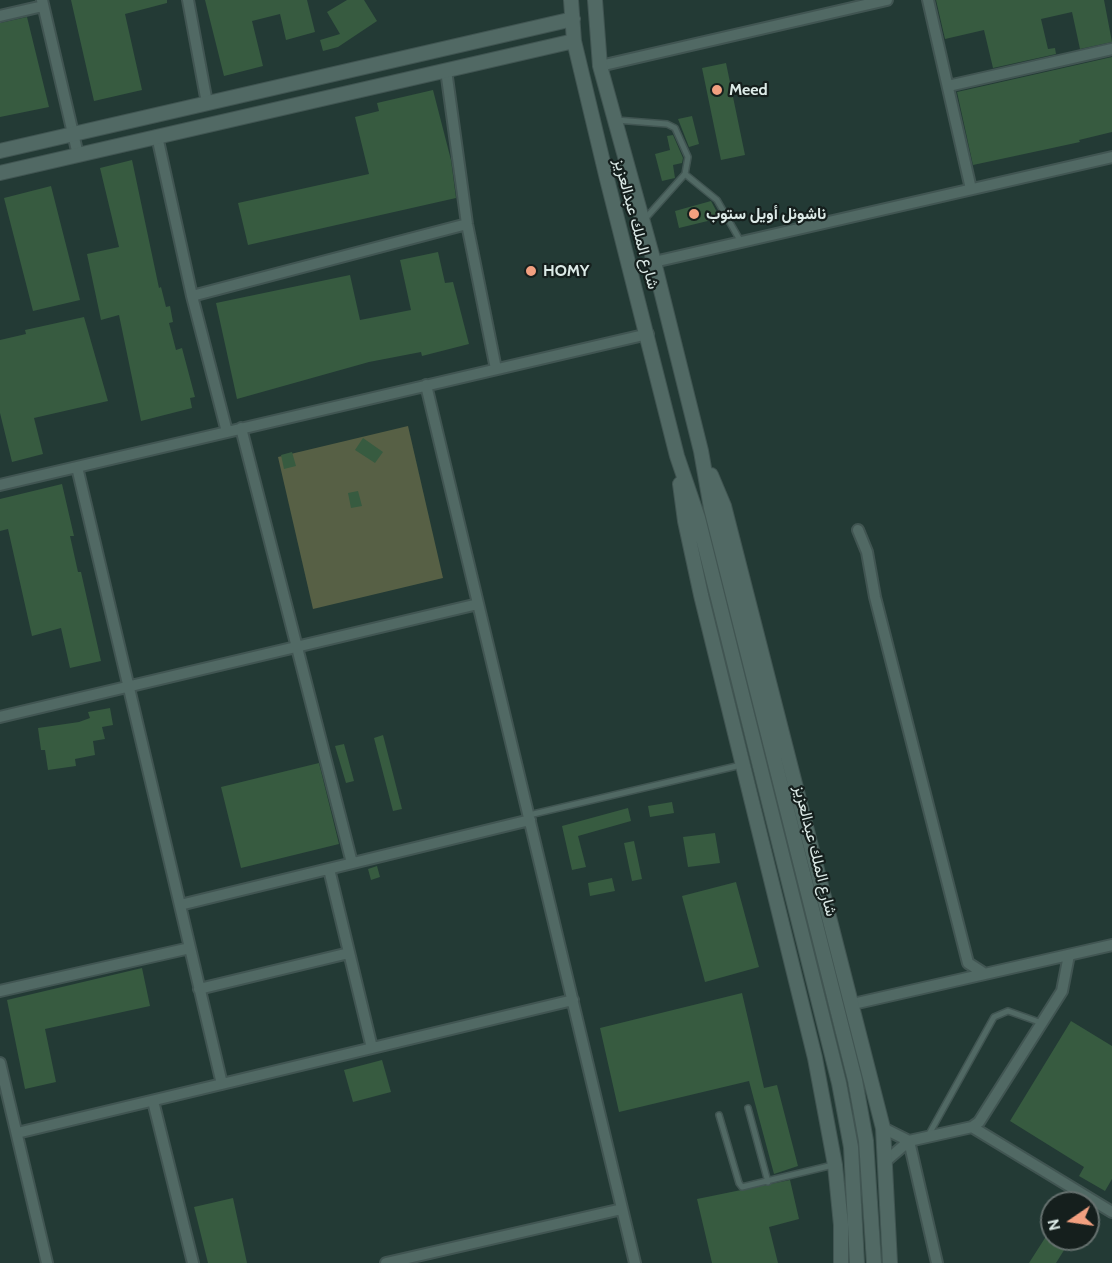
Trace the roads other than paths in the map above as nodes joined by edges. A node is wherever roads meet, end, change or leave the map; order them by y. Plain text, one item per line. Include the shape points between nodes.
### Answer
1 (188, 0) edge
2 (571, 0) edge
3 (595, 0) edge
4 (887, 0) edge
5 (928, 0) edge
6 (43, 3) edge
7 (0, 16) edge
8 (573, 19) junction
9 (574, 41) junction
10 (1112, 49) edge
11 (600, 66) junction
12 (446, 70) junction
13 (948, 86) junction
14 (207, 103) junction
15 (615, 120) junction
16 (74, 134) junction
17 (157, 136) junction
18 (0, 151) edge
19 (78, 155) junction
20 (1112, 157) edge
21 (0, 173) edge
22 (685, 174) junction
23 (971, 189) junction
24 (643, 221) junction
25 (467, 224) junction
26 (741, 242) junction
27 (654, 262) junction
28 (192, 296) junction
29 (648, 334) junction
30 (496, 369) junction
31 (426, 385) junction
32 (241, 428) junction
33 (227, 432) junction
34 (701, 451) junction
35 (677, 456) junction
36 (77, 466) junction
37 (0, 484) edge
38 (858, 530) dead end
39 (478, 604) junction
40 (297, 646) junction
41 (129, 686) junction
42 (0, 717) edge
43 (743, 764) junction
44 (529, 818) junction
45 (352, 863) junction
46 (329, 869) junction
47 (180, 905) junction
48 (1112, 945) edge
49 (190, 948) junction
50 (349, 953) junction
51 (1069, 955) junction
52 (985, 974) junction
53 (200, 989) junction
54 (0, 991) edge
55 (573, 1000) junction
56 (853, 1004) junction
57 (1042, 1023) junction
58 (372, 1048) junction
59 (0, 1063) edge
60 (222, 1084) junction
61 (153, 1101) junction
62 (748, 1108) dead end
63 (719, 1114) dead end
64 (972, 1127) junction
65 (883, 1128) junction
66 (17, 1133) junction
67 (928, 1136) junction
68 (909, 1141) junction
69 (887, 1160) junction
70 (835, 1165) junction
71 (768, 1182) junction
72 (622, 1209) junction
73 (1112, 1212) edge
74 (47, 1263) edge
75 (193, 1263) edge
76 (386, 1263) edge
77 (635, 1263) edge
78 (841, 1263) edge
79 (857, 1263) edge
80 (874, 1263) edge
81 (890, 1263) edge
82 (937, 1263) edge

1 - 14 street
2 - 8 street, شارع الملك عبدالعزيز
3 - 11 street, شارع الملك عبدالعزيز
4 - 11 street
5 - 13 street
6 - 7 street
6 - 16 street
8 - 9 street, شارع الملك عبدالعزيز
8 - 14 street
9 - 12 street
9 - 29 street, شارع الملك عبدالعزيز
10 - 13 street
11 - 15 street, شارع الملك عبدالعزيز
12 - 17 street
12 - 25 street
13 - 23 street
14 - 16 street
15 - 22 lane via 658,121 675,128 688,157
15 - 24 street, شارع الملك عبدالعزيز
16 - 18 street
16 - 19 street
17 - 19 street
17 - 28 street
19 - 21 street
20 - 23 street
22 - 24 lane
22 - 26 lane via 717,200
23 - 26 street
24 - 27 street, شارع الملك عبدالعزيز
25 - 28 street
25 - 30 street
26 - 27 street
27 - 34 street, شارع الملك عبدالعزيز
28 - 33 street
29 - 30 street
29 - 35 street, شارع الملك عبدالعزيز
30 - 31 street
31 - 32 street
31 - 39 street
32 - 33 street
32 - 40 street
33 - 36 street
34 - 56 street, شارع الملك عبدالعزيز via 724,506
34 - 80 street, شارع الملك عبدالعزيز via 711,508 855,1080 866,1141
35 - 43 street, شارع الملك عبدالعزيز via 687,532
35 - 79 street, شارع الملك عبدالعزيز via 698,518 839,1083 851,1147
36 - 37 street
36 - 41 street
38 - 52 street via 867,552 968,963
39 - 40 street
39 - 44 street
40 - 41 street
40 - 45 street
41 - 42 street
41 - 47 street
43 - 44 lane
43 - 70 street, شارع الملك عبدالعزيز via 816,1058
44 - 45 street
44 - 55 street
45 - 46 street
46 - 47 street
46 - 50 street
47 - 49 street
48 - 51 street
49 - 53 street
49 - 54 street
50 - 53 street
50 - 58 street
51 - 52 street
51 - 57 street via 1062,991
52 - 56 street
53 - 60 street
55 - 58 street
55 - 72 street
56 - 65 street, شارع الملك عبدالعزيز
57 - 64 street via 979,1122
57 - 67 lane via 1008,1011 994,1017
58 - 60 street
59 - 66 street
60 - 61 street
61 - 66 street
61 - 75 street
62 - 71 lane
63 - 71 lane via 739,1183 746,1187
64 - 67 street
64 - 73 street
65 - 68 street
65 - 69 street, شارع الملك عبدالعزيز
66 - 74 street
67 - 68 street
68 - 69 street
68 - 82 street
69 - 81 street, شارع الملك عبدالعزيز
70 - 71 lane
70 - 78 street, شارع الملك عبدالعزيز
72 - 76 street
72 - 77 street

